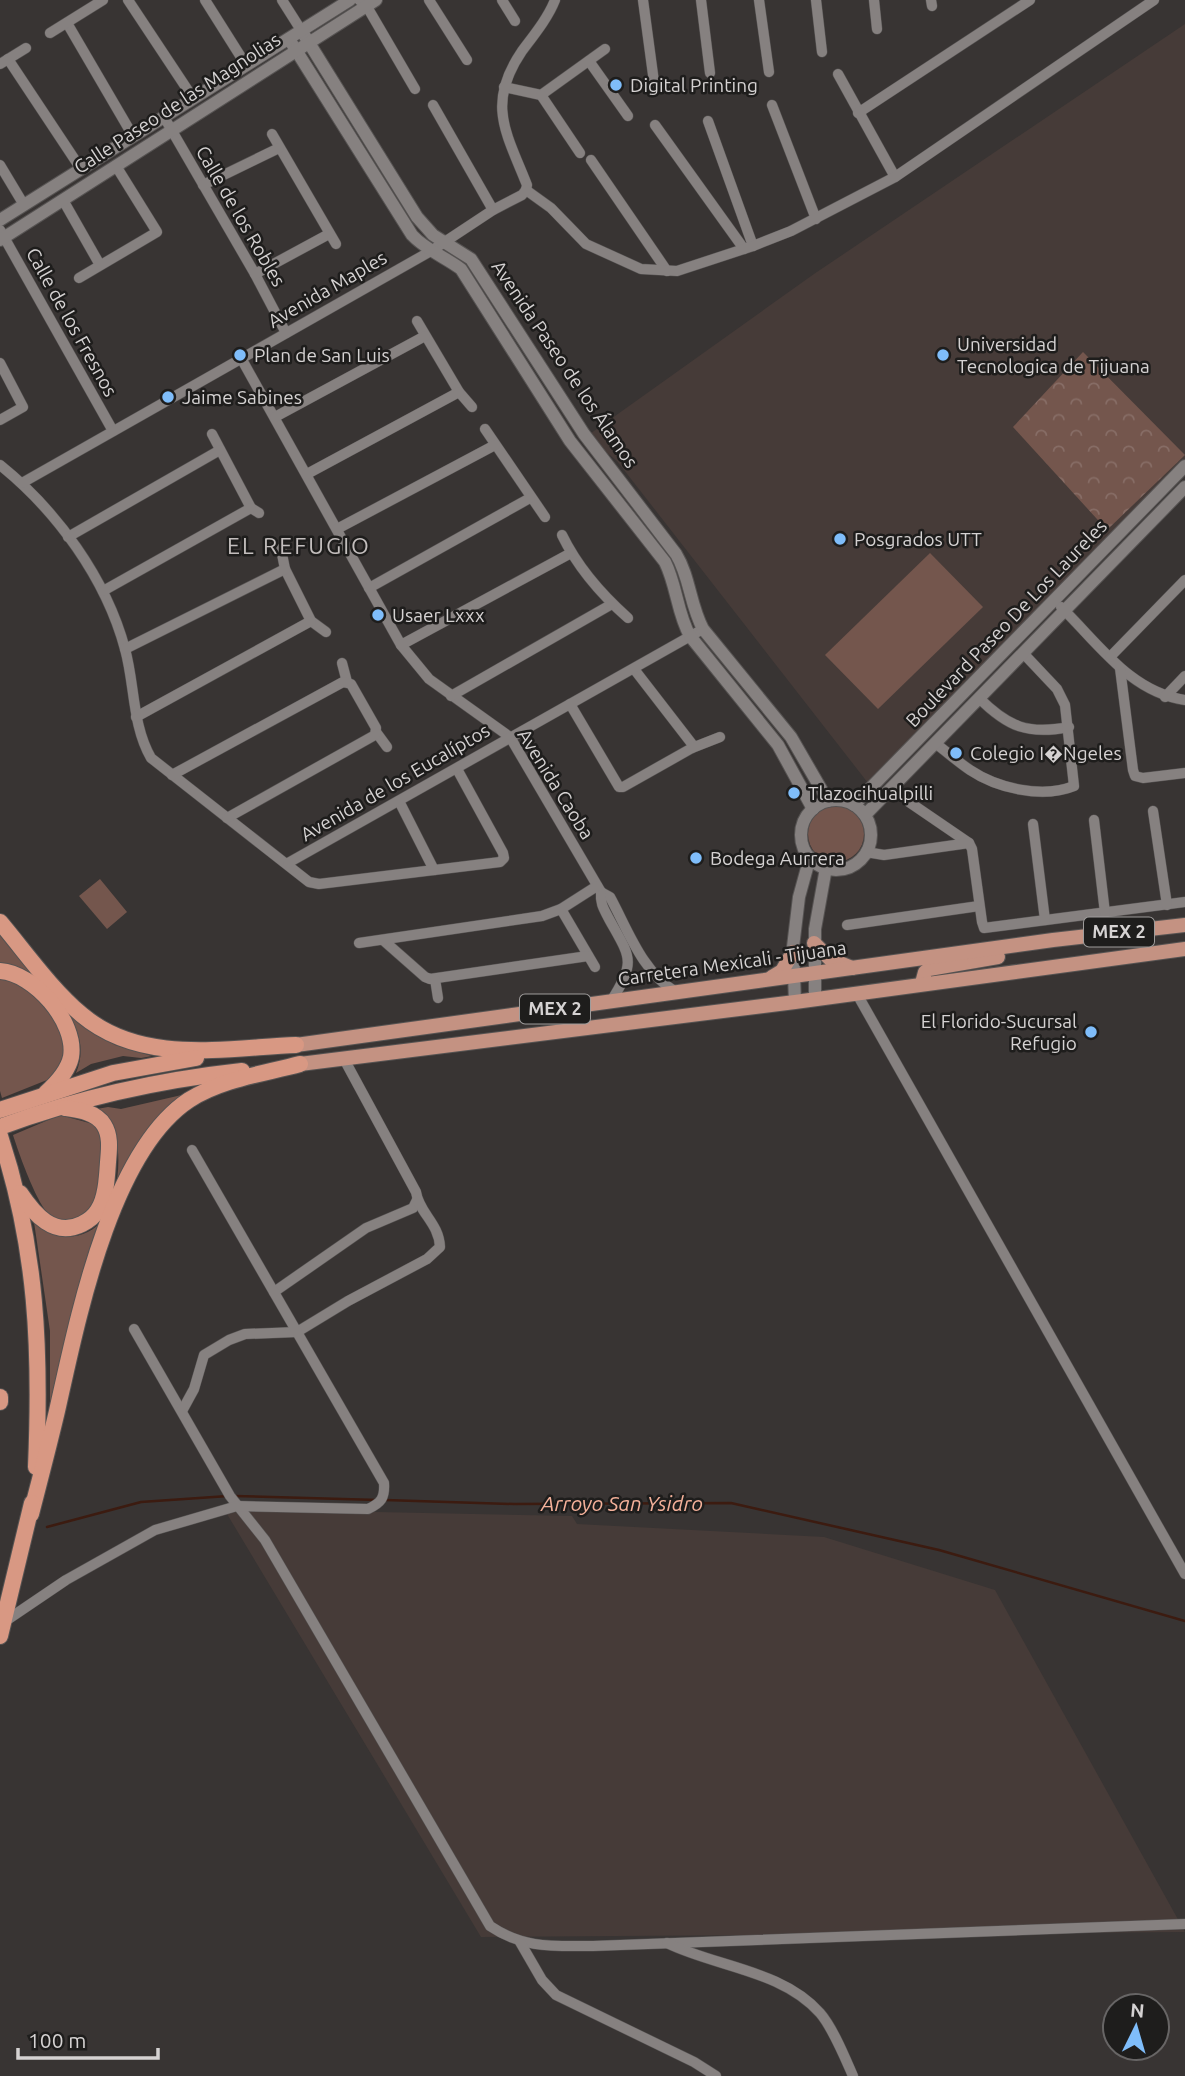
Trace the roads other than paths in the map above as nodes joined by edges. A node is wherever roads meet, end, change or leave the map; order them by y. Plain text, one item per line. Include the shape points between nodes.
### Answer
1 (103, 0) edge
2 (128, 0) edge
3 (205, 0) edge
4 (282, 0) edge
5 (350, 0) edge
6 (429, 0) edge
7 (502, 0) edge
8 (555, 0) edge
9 (643, 0) edge
10 (701, 0) edge
11 (759, 0) edge
12 (816, 0) edge
13 (873, 0) edge
14 (1030, 0) edge
15 (1154, 0) edge
16 (367, 2) edge
17 (515, 21) dead end
18 (67, 23) junction
19 (877, 29) dead end
20 (301, 30) junction
21 (50, 33) dead end
22 (309, 42) junction
23 (292, 44) junction
24 (26, 48) dead end
25 (605, 49) dead end
26 (822, 52) dead end
27 (467, 60) dead end
28 (4, 61) edge
29 (589, 61) junction
30 (246, 65) junction
31 (769, 72) dead end
32 (710, 73) dead end
33 (838, 74) dead end
34 (654, 82) dead end
35 (504, 87) junction
36 (415, 89) dead end
37 (541, 95) junction
38 (193, 98) junction
39 (433, 105) dead end
40 (772, 105) dead end
41 (858, 113) junction
42 (628, 116) dead end
43 (164, 117) junction
44 (708, 121) dead end
45 (655, 125) dead end
46 (171, 129) junction
47 (272, 134) dead end
48 (133, 136) junction
49 (279, 148) junction
50 (580, 153) dead end
51 (591, 160) dead end
52 (0, 165) edge
53 (116, 166) junction
54 (81, 169) junction
55 (895, 177) junction
56 (204, 185) junction
57 (526, 190) junction
58 (63, 200) junction
59 (24, 205) junction
60 (493, 210) junction
61 (816, 219) junction
62 (0, 220) edge
63 (329, 234) junction
64 (1, 236) edge
65 (445, 241) junction
66 (336, 244) dead end
67 (748, 248) junction
68 (431, 251) junction
69 (100, 265) junction
70 (667, 271) junction
71 (255, 274) junction
72 (79, 278) dead end
73 (417, 321) dead end
74 (286, 333) junction
75 (425, 337) junction
76 (241, 358) junction
77 (0, 363) edge
78 (459, 392) junction
79 (472, 407) dead end
80 (275, 416) junction
81 (0, 420) edge
82 (485, 429) dead end
83 (113, 431) junction
84 (212, 434) dead end
85 (495, 445) junction
86 (220, 450) junction
87 (0, 465) edge
88 (1185, 466) edge
89 (307, 474) junction
90 (22, 483) junction
91 (1185, 487) edge
92 (530, 498) junction
93 (545, 517) dead end
94 (337, 529) junction
95 (562, 535) dead end
96 (68, 537) junction
97 (281, 549) dead end
98 (571, 553) junction
99 (285, 569) junction
100 (1185, 580) edge
101 (369, 588) junction
102 (103, 591) junction
103 (612, 604) junction
104 (1060, 606) junction
105 (628, 618) dead end
106 (311, 621) junction
107 (703, 629) junction
108 (326, 632) dead end
109 (690, 636) junction
110 (401, 645) junction
111 (125, 649) junction
112 (1023, 653) junction
113 (1110, 657) junction
114 (342, 663) dead end
115 (1120, 668) junction
116 (634, 669) junction
117 (1185, 676) edge
118 (347, 682) junction
119 (451, 696) junction
120 (1165, 697) junction
121 (979, 698) junction
122 (1185, 700) edge
123 (570, 704) junction
124 (136, 717) junction
125 (1069, 727) junction
126 (376, 732) junction
127 (510, 737) junction
128 (720, 737) dead end
129 (935, 743) junction
130 (387, 747) dead end
131 (692, 748) junction
132 (457, 769) junction
133 (1185, 773) edge
134 (172, 775) junction
135 (399, 801) junction
136 (828, 801) junction
137 (909, 802) dead end
138 (854, 805) junction
139 (813, 809) junction
140 (1153, 811) dead end
141 (865, 815) junction
142 (227, 818) junction
143 (1094, 820) dead end
144 (1033, 824) dead end
145 (969, 843) junction
146 (866, 852) junction
147 (810, 858) junction
148 (288, 863) junction
149 (826, 868) junction
150 (434, 870) junction
151 (599, 889) junction
152 (1185, 902) edge
153 (1167, 905) junction
154 (979, 906) junction
155 (561, 909) junction
156 (1105, 913) junction
157 (1045, 920) junction
158 (0, 922) edge
159 (847, 925) dead end
160 (1185, 925) edge
161 (383, 940) junction
162 (359, 943) dead end
163 (814, 943) junction
164 (1008, 946) junction
165 (1185, 949) edge
166 (793, 952) junction
167 (588, 956) junction
168 (595, 967) dead end
169 (853, 969) junction
170 (0, 971) edge
171 (814, 974) junction
172 (794, 976) junction
173 (435, 979) junction
174 (766, 980) junction
175 (922, 983) junction
176 (677, 992) junction
177 (857, 994) junction
178 (438, 998) dead end
179 (815, 999) junction
180 (611, 1001) junction
181 (795, 1002) junction
182 (296, 1045) junction
183 (344, 1059) junction
184 (300, 1064) junction
185 (45, 1094) junction
186 (60, 1107) junction
187 (0, 1110) edge
188 (23, 1110) junction
189 (0, 1127) edge
190 (0, 1136) edge
191 (192, 1150) dead end
192 (15, 1186) junction
193 (417, 1200) junction
194 (274, 1292) junction
195 (134, 1329) dead end
196 (297, 1332) junction
197 (181, 1411) junction
198 (237, 1506) junction
199 (31, 1514) junction
200 (1185, 1574) edge
201 (2, 1629) edge
202 (1185, 1924) edge
203 (520, 1942) junction
204 (665, 1942) junction
205 (716, 2076) edge
206 (853, 2076) edge

1 - 18 street
2 - 38 street
3 - 30 street
4 - 20 street
5 - 20 street, Calle Paseo de las Magnolias
6 - 27 street
7 - 17 street
8 - 35 street via 510,69
9 - 34 street
10 - 32 street
11 - 31 street
12 - 26 street
13 - 19 street
14 - 41 street
15 - 55 street
16 - 22 street, Calle Paseo de las Magnolias
16 - 36 street
18 - 21 street
18 - 48 street
20 - 22 street, Avenida Paseo de los Álamos
20 - 23 street, Calle Paseo de las Magnolias
22 - 23 street, Calle Paseo de las Magnolias
22 - 65 street, Avenida Paseo de los Álamos via 417,217
23 - 30 street, Calle Paseo de las Magnolias
23 - 46 street, Calle Paseo de las Magnolias
23 - 68 street, Avenida Paseo de los Álamos via 412,235
24 - 28 street
25 - 29 street
28 - 54 street
29 - 37 street
29 - 42 street
30 - 38 street, Calle Paseo de las Magnolias
33 - 41 street
35 - 37 street
35 - 57 street via 503,124
37 - 50 street
38 - 43 street, Calle Paseo de las Magnolias
39 - 60 street
40 - 61 street
41 - 55 street
43 - 46 street, Calle de los Robles
43 - 48 street, Calle Paseo de las Magnolias
44 - 67 street
45 - 67 street
46 - 53 street, Calle Paseo de las Magnolias
46 - 56 street, Calle de los Robles
47 - 49 street
48 - 54 street, Calle Paseo de las Magnolias
49 - 56 street
49 - 63 street
51 - 70 street
52 - 59 street
53 - 58 street, Calle Paseo de las Magnolias
53 - 69 street via 157,232
54 - 59 street, Calle Paseo de las Magnolias
55 - 61 street
56 - 71 street, Calle de los Robles
57 - 60 street, Avenida Maples
57 - 70 street via 586,244 641,269
58 - 64 street, Calle Paseo de las Magnolias
58 - 69 street
59 - 62 street, Calle Paseo de las Magnolias
60 - 65 street, Avenida Maples
61 - 67 street
63 - 66 street
63 - 71 street
64 - 83 street, Calle de los Fresnos
65 - 68 street, Avenida Maples
65 - 107 street, Avenida Paseo de los Álamos via 471,259 584,434 676,554
67 - 70 street
68 - 74 street, Avenida Maples
68 - 109 street, Avenida Paseo de los Álamos via 461,269 570,441 665,562
69 - 72 street
71 - 74 street, Calle de los Robles
73 - 75 street
74 - 76 street, Avenida Maples
75 - 78 street
75 - 80 street
76 - 80 street, Avenida Caoba
76 - 83 street, Avenida Maples
77 - 81 street via 23,407
78 - 79 street
78 - 89 street
80 - 89 street, Avenida Caoba
82 - 85 street
83 - 90 street, Avenida Maples
84 - 86 street
85 - 92 street
85 - 94 street
86 - 96 street
86 - 102 street via 255,510
87 - 90 street
88 - 104 street, Boulevard Paseo De Los Laureles
89 - 94 street, Avenida Caoba
90 - 96 street
91 - 104 street, Boulevard Paseo De Los Laureles
92 - 93 street
92 - 101 street
94 - 101 street, Avenida Caoba
95 - 98 street
96 - 102 street
97 - 99 street
98 - 103 street
98 - 110 street
99 - 106 street
99 - 111 street
100 - 113 street
101 - 110 street, Avenida Caoba
102 - 111 street
103 - 105 street
103 - 119 street
104 - 112 street, Boulevard Paseo De Los Laureles
104 - 113 street
104 - 138 street, Boulevard Paseo De Los Laureles
106 - 108 street
106 - 124 street
107 - 109 street, Avenida de los Eucalíptos
107 - 136 street, Avenida Paseo de los Álamos via 791,737
109 - 116 street, Avenida de los Eucalíptos
109 - 139 street, Avenida Paseo de los Álamos via 778,745
110 - 119 street, Avenida Caoba via 429,679
111 - 124 street
112 - 121 street, Boulevard Paseo De Los Laureles
112 - 125 street via 1062,697
113 - 115 street
114 - 118 street
115 - 120 street
115 - 133 street via 1135,776
116 - 123 street, Avenida de los Eucalíptos
116 - 131 street
117 - 120 street
118 - 126 street
118 - 134 street
119 - 127 street, Avenida Caoba
120 - 122 street
121 - 125 street via 1012,725 1031,730
121 - 129 street, Boulevard Paseo De Los Laureles
123 - 127 street, Avenida de los Eucalíptos
123 - 131 street via 619,787
124 - 134 street via 151,758
125 - 129 street via 1075,779 1074,786 1067,789 1005,787 971,771
126 - 130 street
126 - 142 street
127 - 132 street, Avenida de los Eucalíptos
127 - 151 street, Avenida Caoba
128 - 131 street
129 - 141 street, Boulevard Paseo De Los Laureles
132 - 135 street, Avenida de los Eucalíptos
132 - 150 street via 504,859
134 - 142 street
135 - 148 street, Avenida de los Eucalíptos
135 - 150 street
136 - 138 street
136 - 139 street
137 - 145 street
138 - 141 street
139 - 147 street via 801,838
140 - 153 street
141 - 146 street via 871,834
142 - 148 street
143 - 156 street
144 - 157 street
145 - 146 street via 884,855
145 - 154 street
146 - 149 street via 845,869
147 - 149 street
147 - 166 street via 799,897
148 - 150 street via 309,882 318,884
149 - 163 street
151 - 155 street
151 - 176 street via 610,897 655,977
151 - 180 street via 600,902 628,954 621,984
152 - 153 street
153 - 156 street
154 - 157 street via 985,928
154 - 159 street
155 - 161 street via 542,916
155 - 167 street
156 - 157 street
158 - 182 highway via 71,1005 111,1035 172,1050
160 - 164 main road, Carretera Mexicali - Tijuana / MEX 2
161 - 162 street
161 - 173 street via 425,978
163 - 169 main road via 830,959
163 - 171 street
164 - 169 main road, Carretera Mexicali - Tijuana / MEX 2
164 - 175 main road via 996,957 929,969
165 - 175 main road, Carretera Mexicali - Tijuana / MEX 2
166 - 172 street
166 - 174 main road via 782,971
167 - 168 street
167 - 173 street
169 - 171 main road, Carretera Mexicali - Tijuana / MEX 2
170 - 185 highway via 25,979 68,1028 71,1058
171 - 172 main road, Carretera Mexicali - Tijuana / MEX 2
171 - 179 street
172 - 174 main road, Carretera Mexicali - Tijuana / MEX 2
172 - 181 street
173 - 178 street
174 - 176 main road, Carretera Mexicali - Tijuana / MEX 2
175 - 177 main road, Carretera Mexicali - Tijuana / MEX 2
176 - 180 main road, Carretera Mexicali - Tijuana / MEX 2
177 - 179 main road, Carretera Mexicali - Tijuana / MEX 2
177 - 200 street
179 - 181 main road, Carretera Mexicali - Tijuana / MEX 2
180 - 182 main road, Carretera Mexicali - Tijuana / MEX 2
181 - 183 main road, Carretera Mexicali - Tijuana / MEX 2
182 - 185 highway, Carretera Mexicali - Tijuana / MEX 2 via 165,1062
183 - 184 main road, Carretera Mexicali - Tijuana / MEX 2
183 - 193 street
184 - 186 highway, Carretera Mexicali - Tijuana / MEX 2 via 170,1081
184 - 199 highway via 202,1093 161,1124 139,1154 116,1202 82,1301
185 - 188 highway, Carretera Mexicali - Tijuana / MEX 2
186 - 188 highway, Carretera Mexicali - Tijuana / MEX 2
186 - 192 highway via 90,1113 104,1126 108,1166 100,1208 75,1227 51,1225 36,1214
187 - 188 highway, Carretera Mexicali - Tijuana / MEX 2
188 - 189 highway, Carretera Mexicali - Tijuana / MEX 2
190 - 192 highway
191 - 194 street
192 - 199 highway via 34,1292 39,1386
193 - 194 street via 413,1208 366,1228
193 - 196 street via 439,1236 440,1247
194 - 196 street
195 - 197 street
196 - 197 street via 245,1334 204,1355 194,1389
196 - 198 street via 384,1483 385,1493 379,1504 368,1509
197 - 198 street
198 - 201 street via 155,1530 66,1580
198 - 203 street via 265,1540 490,1926
199 - 201 highway
202 - 204 street
203 - 204 street via 540,1946
203 - 205 street via 542,1980 556,1994
204 - 206 street via 761,1977 805,1999 822,2015

